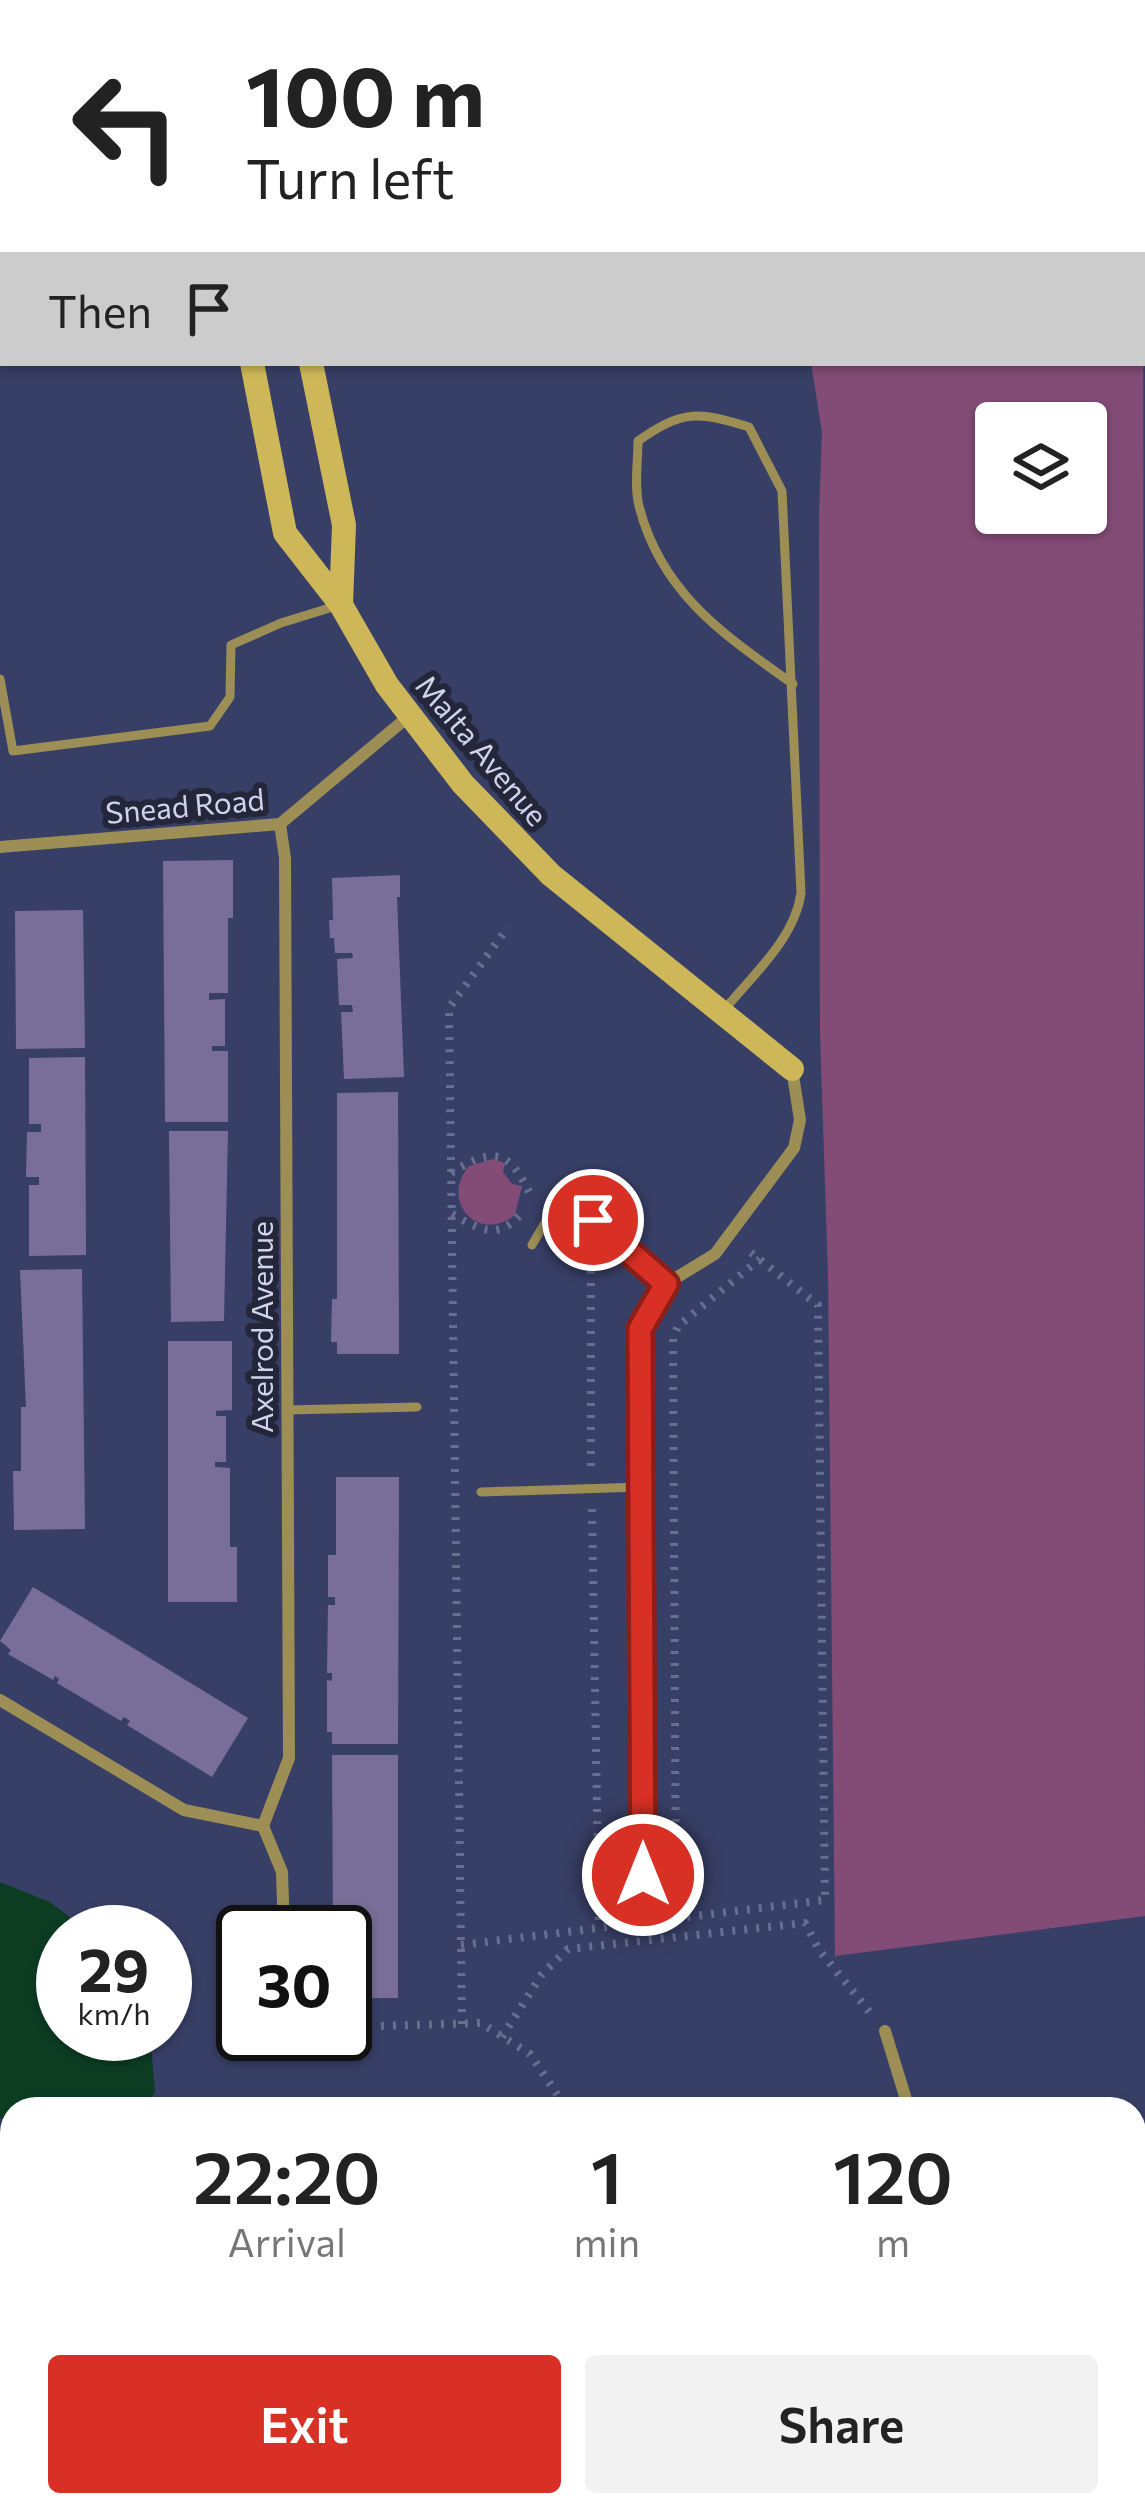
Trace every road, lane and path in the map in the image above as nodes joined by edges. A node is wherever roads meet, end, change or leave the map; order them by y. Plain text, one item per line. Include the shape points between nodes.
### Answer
1 (253, 366) edge
2 (312, 366) edge
3 (341, 604) junction
4 (0, 679) edge
5 (793, 684) junction
6 (409, 716) junction
7 (280, 824) junction
8 (0, 847) edge
9 (508, 927) dead end
10 (722, 1013) junction
11 (792, 1069) joint
12 (451, 1173) junction
13 (550, 1194) dead end
14 (533, 1200) junction
15 (452, 1214) junction
16 (730, 1236) junction
17 (532, 1246) dead end
18 (591, 1259) dead end
19 (760, 1259) junction
20 (666, 1284) junction
21 (417, 1407) dead end
22 (287, 1409) junction
23 (641, 1487) junction
24 (591, 1488) junction
25 (481, 1492) dead end
26 (0, 1700) edge
27 (263, 1826) junction
28 (643, 1875) dead end
29 (284, 1905) edge
30 (676, 1918) junction
31 (598, 1928) junction
32 (460, 1945) junction
33 (462, 2024) junction
34 (372, 2026) edge
35 (885, 2031) joint
36 (502, 2037) junction
37 (559, 2097) edge
38 (905, 2097) edge

1 - 3 street, Malta Avenue via 285,533
2 - 3 street via 344,525
3 - 4 lane via 231,645 230,697 210,726 13,751
3 - 6 street, Malta Avenue
5 - 5 lane via 782,491 749,427 706,413 669,419 638,441 638,504 666,573 709,623
5 - 10 lane via 800,903
6 - 7 street, Snead Road
6 - 10 street, Malta Avenue via 551,875
7 - 8 street, Snead Road
7 - 22 street, Axelrod Avenue
9 - 12 path via 449,1008
10 - 11 street, Malta Avenue
11 - 16 street via 800,1120 794,1148
12 - 14 path via 485,1155 503,1156
12 - 15 path
13 - 14 path
14 - 15 path via 496,1232
15 - 32 path
16 - 19 path
16 - 20 street
17 - 20 lane via 546,1221 568,1214 593,1220
18 - 24 path
19 - 30 path via 678,1326 673,1339
19 - 30 path via 818,1305 825,1900
20 - 23 street via 640,1329
21 - 22 lane
22 - 27 street, Axelrod Avenue via 289,1758
23 - 24 lane
23 - 28 street
24 - 25 lane
24 - 31 path
26 - 27 street via 184,1810
27 - 29 street via 283,1872
30 - 31 path
31 - 32 path
32 - 33 path
33 - 34 path
33 - 36 path
35 - 36 path via 805,1923 568,1949
35 - 38 street
36 - 37 path via 530,2054

